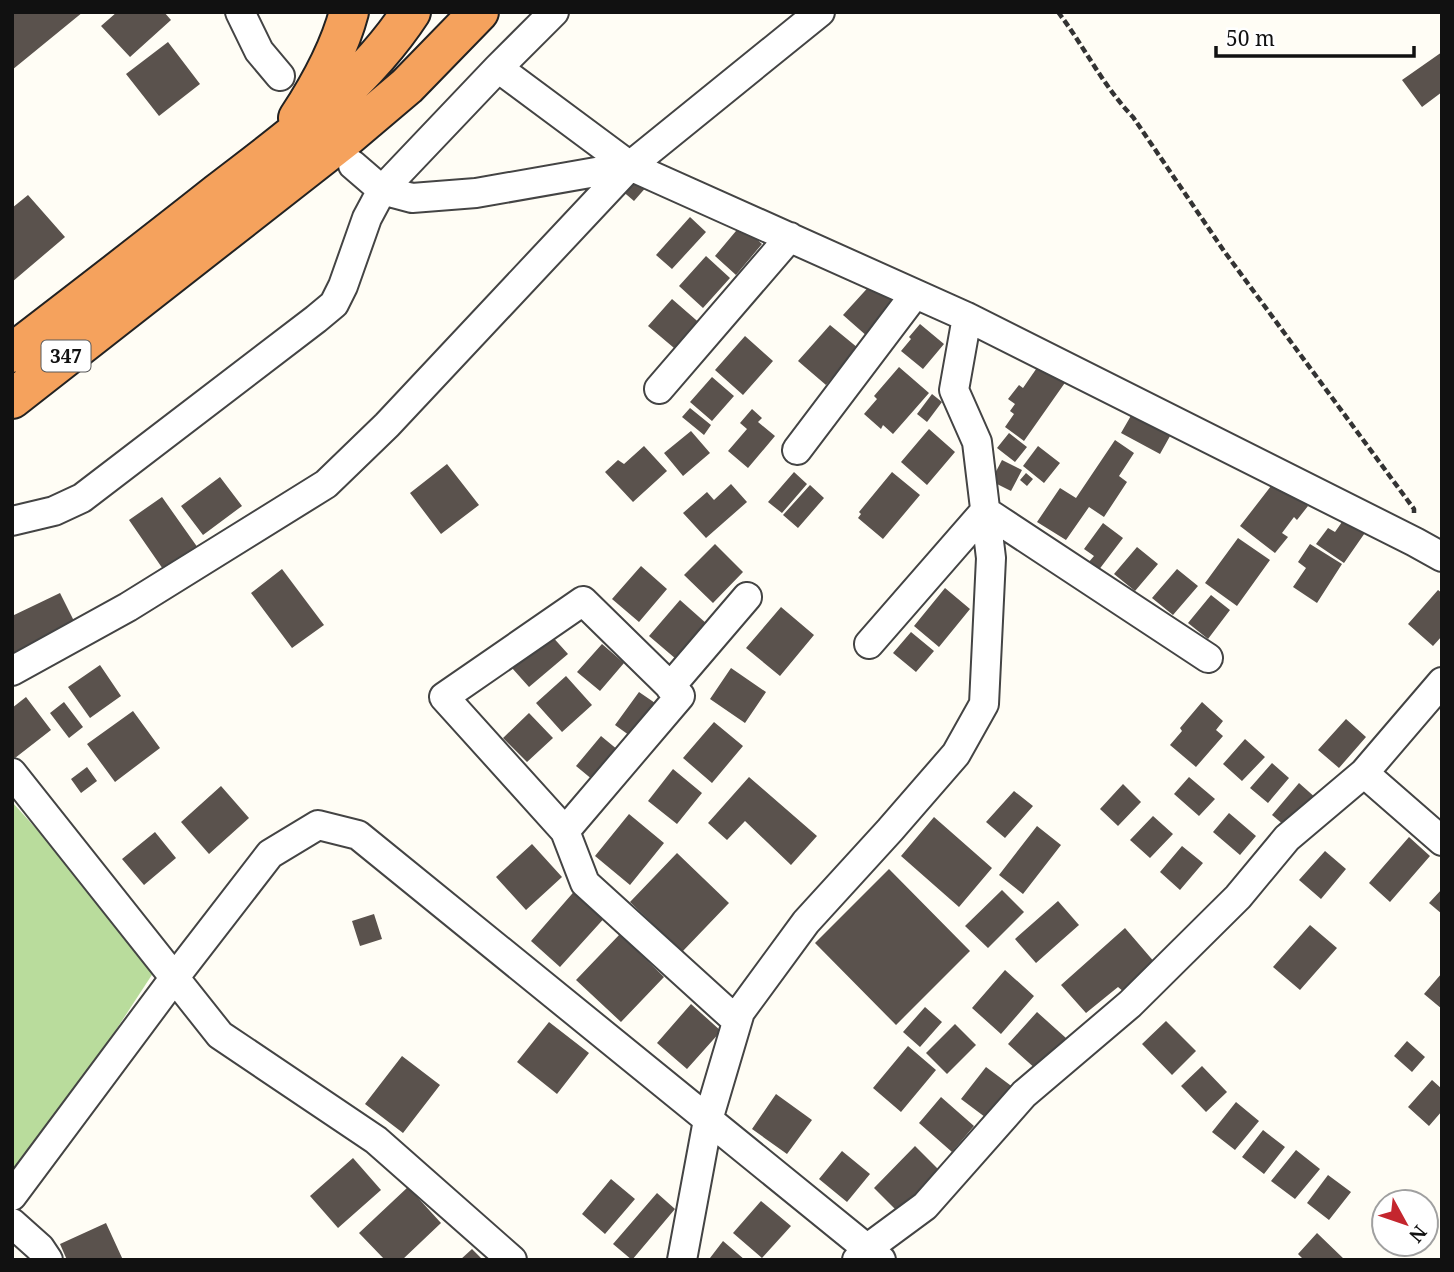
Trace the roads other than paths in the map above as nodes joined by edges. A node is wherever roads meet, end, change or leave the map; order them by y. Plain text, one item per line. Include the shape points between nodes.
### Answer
1 (240, 12) edge
2 (349, 12) edge
3 (411, 12) edge
4 (444, 12) edge
5 (479, 12) edge
6 (554, 12) edge
7 (820, 12) edge
8 (498, 68) junction
9 (280, 76) dead end
10 (351, 151) junction
11 (262, 159) junction
12 (630, 166) junction
13 (382, 190) junction
14 (790, 237) junction
15 (915, 294) junction
16 (110, 299) junction
17 (967, 317) junction
18 (12, 353) edge
19 (659, 389) dead end
20 (14, 398) edge
21 (797, 450) dead end
22 (985, 511) junction
23 (12, 521) edge
24 (1442, 557) edge
25 (747, 597) dead end
26 (869, 644) dead end
27 (1208, 658) dead end
28 (12, 671) edge
29 (1442, 682) edge
30 (670, 687) junction
31 (12, 773) edge
32 (1364, 773) junction
33 (565, 831) junction
34 (1442, 841) edge
35 (175, 977) junction
36 (737, 1021) junction
37 (708, 1120) junction
38 (12, 1196) edge
39 (12, 1223) edge
40 (869, 1256) edge
41 (48, 1260) edge
42 (512, 1260) edge
43 (682, 1260) edge

1 - 9 street via 259,51
2 - 11 highway via 312,96 293,126
3 - 11 highway via 377,59
4 - 10 highway
5 - 10 highway
6 - 8 street
7 - 12 street
8 - 12 street
8 - 13 street
10 - 13 street
10 - 16 highway
11 - 16 highway
12 - 13 street via 476,193 412,198
12 - 14 street
12 - 28 street via 326,484 128,607
13 - 23 street via 334,304 82,498 54,512
14 - 15 street
14 - 19 street
15 - 17 street
15 - 21 street
16 - 18 highway, 347
16 - 20 highway, 347
17 - 22 street via 954,390 977,442
17 - 24 street
22 - 26 street
22 - 27 street
22 - 36 street via 990,558 984,704 956,754 806,922
25 - 30 street
29 - 32 street
30 - 33 street via 680,696
30 - 33 street via 583,601 443,697
31 - 35 street
32 - 34 street
32 - 40 street via 1287,838 1238,897 1130,1004 1024,1094 925,1206
33 - 36 street via 585,883
35 - 37 street via 270,854 318,825 358,835
35 - 38 street
35 - 42 street via 220,1035 376,1140
36 - 37 street
37 - 40 street
37 - 43 street
39 - 41 street

